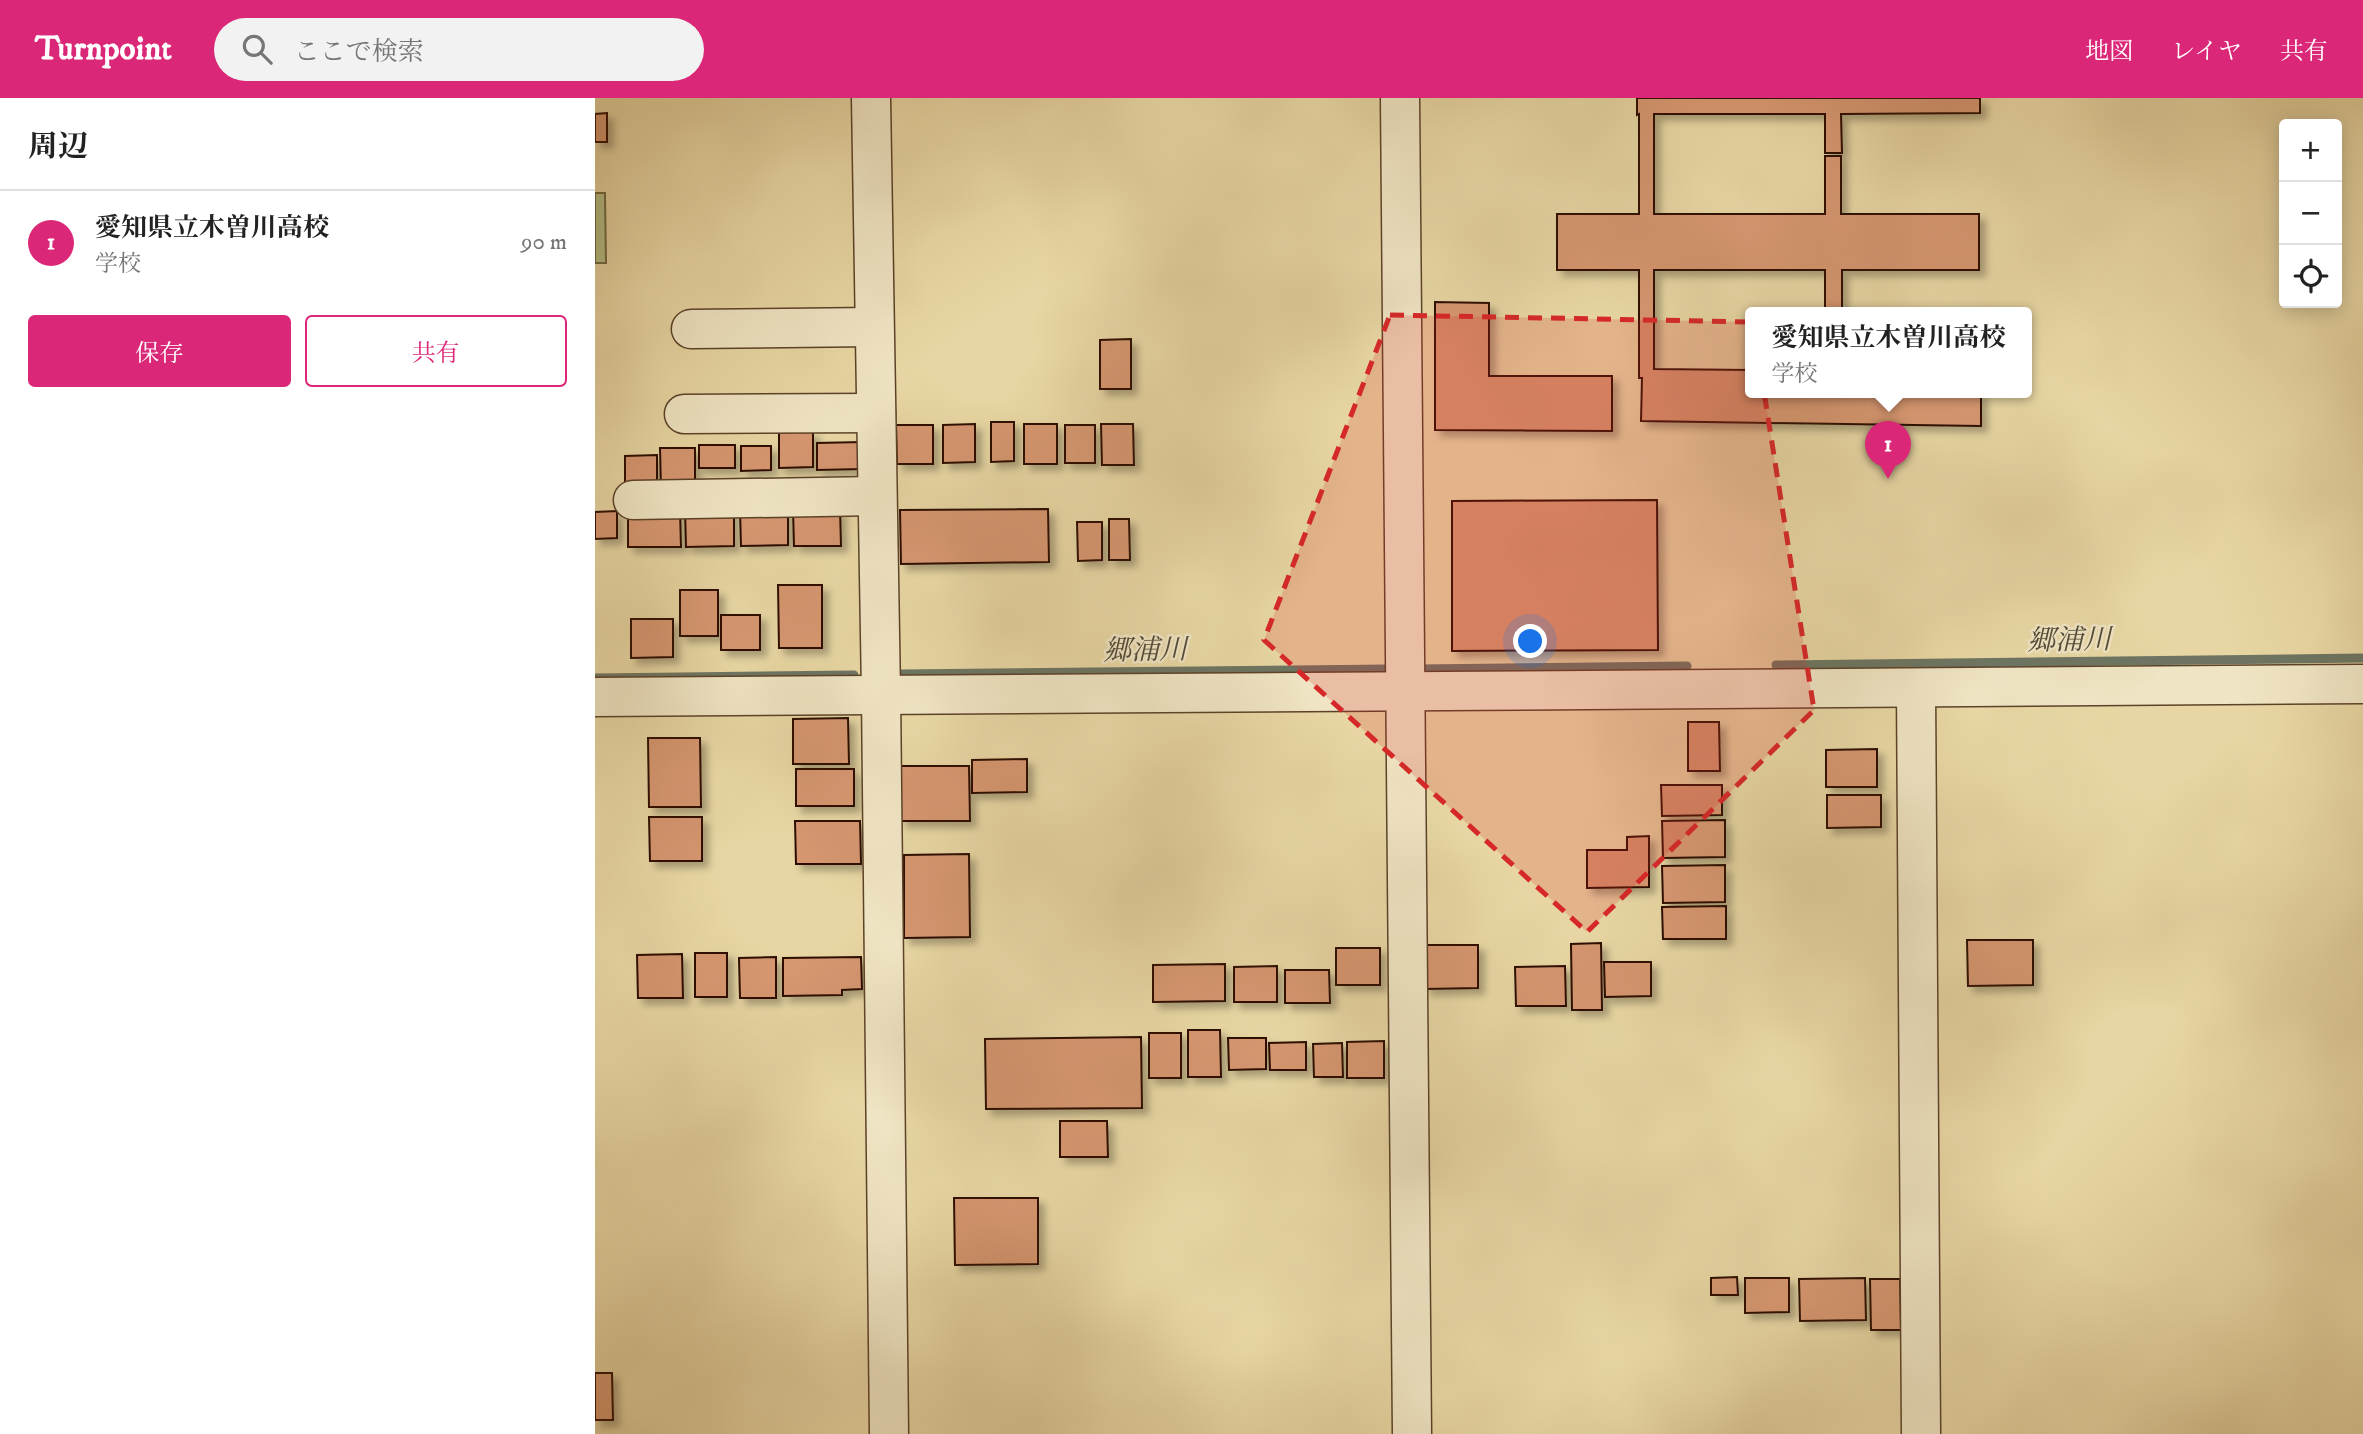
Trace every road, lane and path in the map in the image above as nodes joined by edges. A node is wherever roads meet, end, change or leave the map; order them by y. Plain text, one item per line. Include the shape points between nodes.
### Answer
1 (871, 98) edge
2 (1400, 98) edge
3 (874, 327) junction
4 (691, 329) dead end
5 (876, 413) junction
6 (684, 414) dead end
7 (877, 496) junction
8 (633, 500) dead end
9 (2363, 684) edge
10 (1916, 689) junction
11 (1407, 690) junction
12 (881, 694) junction
13 (595, 697) edge
14 (889, 1434) edge
15 (1412, 1434) edge
16 (1921, 1434) edge

1 - 3 street
2 - 11 street
3 - 4 street
3 - 5 street
5 - 6 street
5 - 7 street
7 - 8 street
7 - 12 street
9 - 10 street
10 - 11 street
10 - 16 street
11 - 12 street
11 - 15 street
12 - 13 street
12 - 14 street

